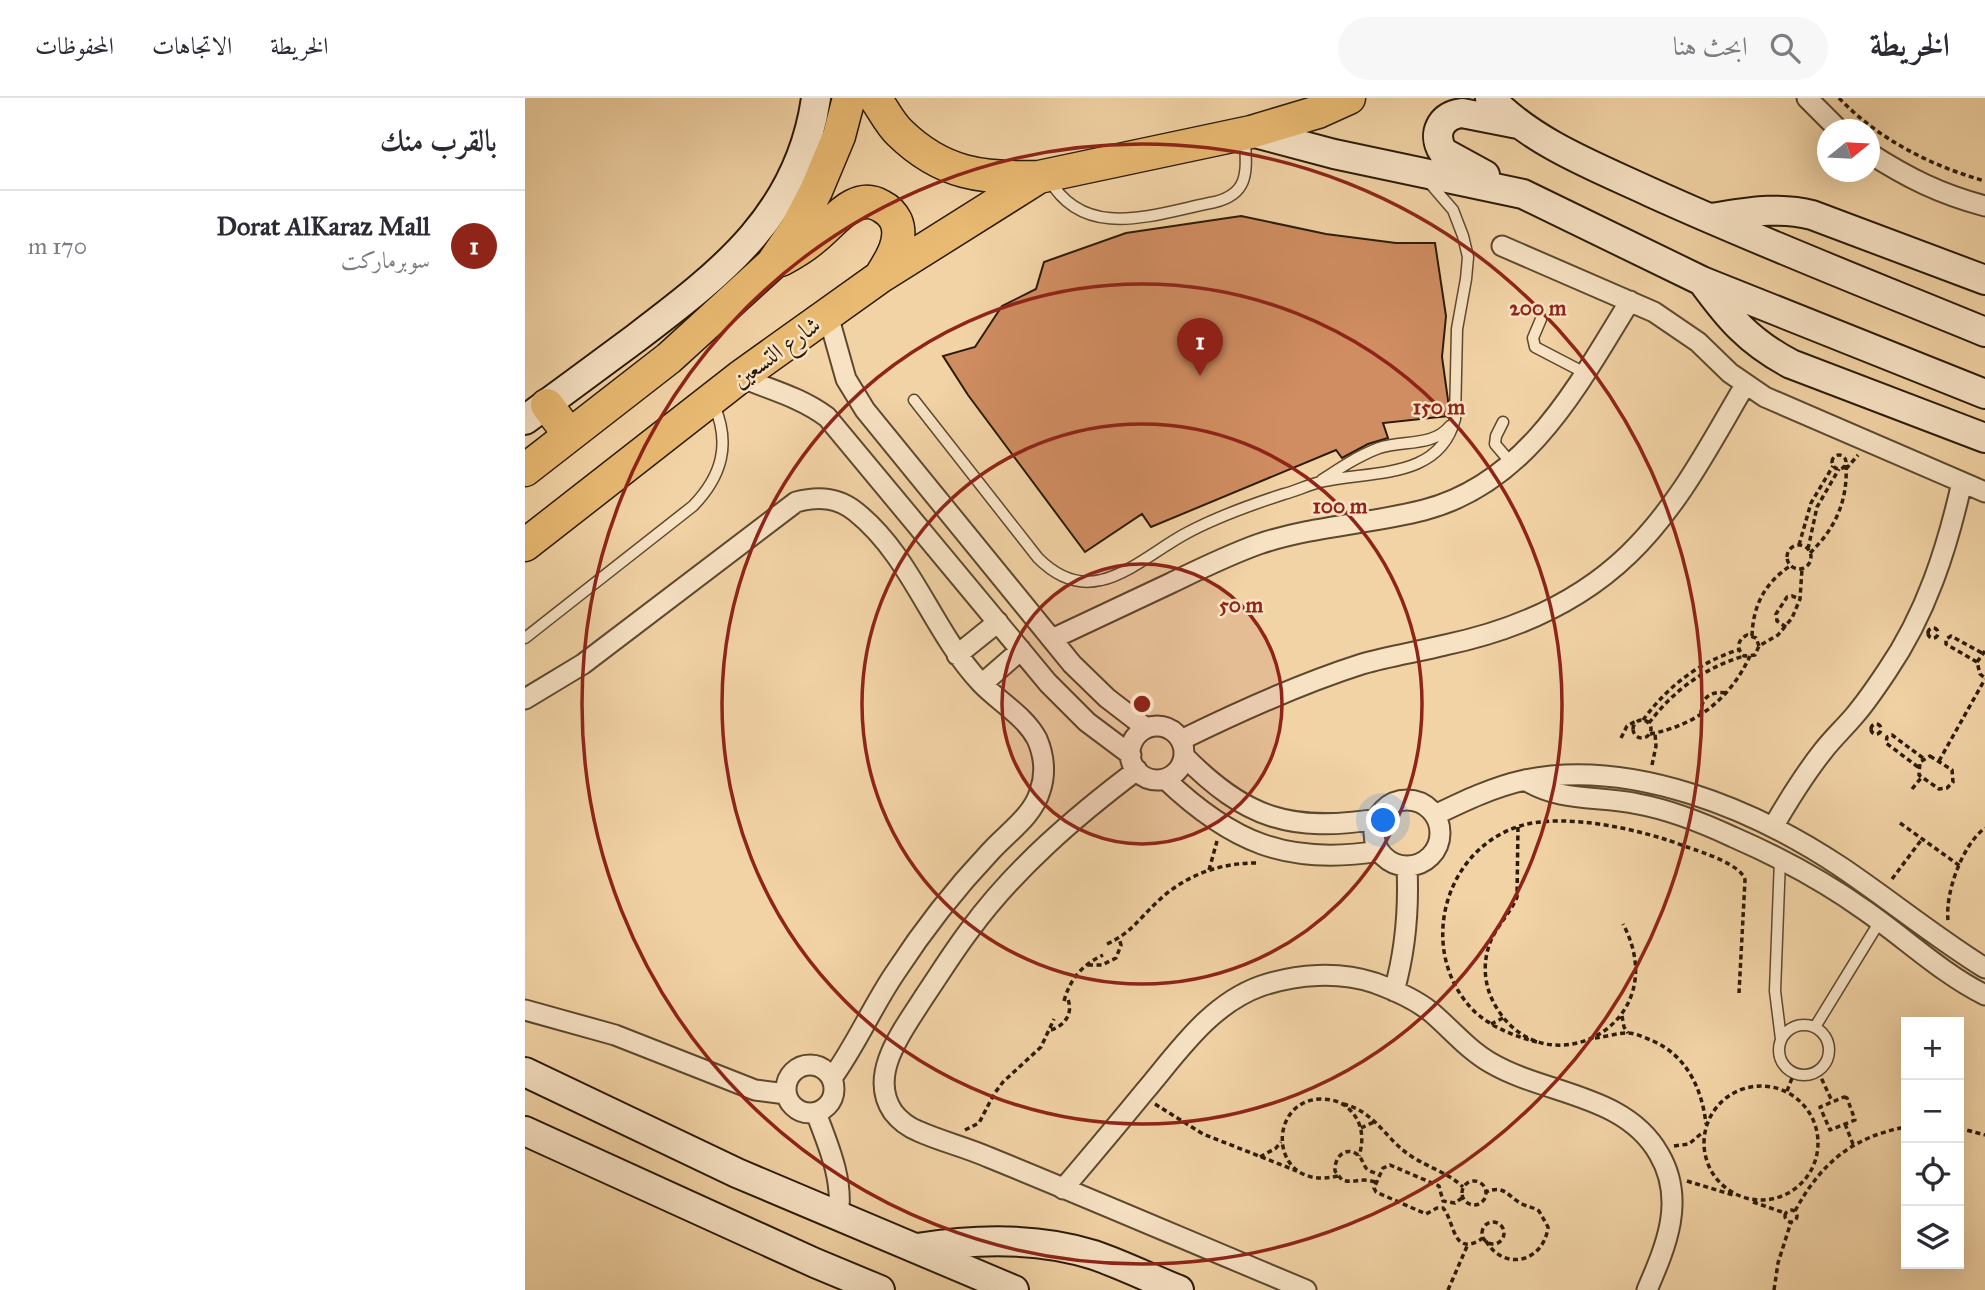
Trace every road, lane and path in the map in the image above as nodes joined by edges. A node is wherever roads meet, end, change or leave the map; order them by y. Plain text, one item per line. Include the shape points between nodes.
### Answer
1 (816, 98) edge
2 (849, 98) edge
3 (875, 98) edge
4 (1349, 98) edge
5 (1490, 98) edge
6 (1807, 98) edge
7 (1839, 98) edge
8 (1826, 119) edge
9 (1860, 119) edge
10 (1520, 124) junction
11 (1248, 132) junction
12 (1880, 134) edge
13 (1880, 160) edge
14 (1415, 171) junction
15 (1043, 176) junction
16 (1985, 181) edge
17 (1523, 194) junction
18 (1985, 206) edge
19 (1709, 219) junction
20 (1502, 246) dead end
21 (772, 264) junction
22 (880, 277) junction
23 (1985, 280) edge
24 (1702, 281) junction
25 (1630, 301) junction
26 (828, 315) junction
27 (1541, 319) dead end
28 (1985, 332) edge
29 (1585, 373) junction
30 (740, 377) junction
31 (1745, 385) junction
32 (1985, 394) edge
33 (712, 400) junction
34 (914, 401) dead end
35 (536, 413) edge
36 (1455, 419) junction
37 (1503, 422) dead end
38 (569, 434) junction
39 (1985, 438) edge
40 (1512, 464) junction
41 (1833, 466) junction
42 (1846, 466) junction
43 (1839, 469) junction
44 (525, 470) edge
45 (1318, 482) junction
46 (1962, 482) junction
47 (1985, 492) edge
48 (525, 545) edge
49 (1799, 545) junction
50 (1809, 551) junction
51 (1790, 566) junction
52 (1803, 569) junction
53 (1800, 600) junction
54 (998, 622) junction
55 (1786, 627) junction
56 (1938, 635) dead end
57 (1752, 636) junction
58 (525, 638) edge
59 (1052, 639) junction
60 (1946, 639) junction
61 (1759, 646) junction
62 (1021, 650) junction
63 (1739, 650) junction
64 (1984, 652) edge
65 (957, 655) junction
66 (1744, 656) junction
67 (1750, 656) junction
68 (1977, 662) junction
69 (1985, 678) edge
70 (982, 684) junction
71 (1727, 693) junction
72 (525, 699) edge
73 (1701, 715) junction
74 (1641, 720) junction
75 (1649, 723) junction
76 (1146, 728) junction
77 (1880, 733) dead end
78 (1653, 734) junction
79 (1887, 737) junction
80 (1621, 738) dead end
81 (1183, 748) junction
82 (1923, 758) junction
83 (1939, 761) junction
84 (1134, 763) junction
85 (1918, 767) junction
86 (1921, 778) junction
87 (1165, 779) junction
88 (1525, 780) junction
89 (1644, 781) junction
90 (1912, 789) dead end
91 (1435, 815) junction
92 (1377, 819) junction
93 (1214, 821) junction
94 (1900, 823) dead end
95 (1518, 827) junction
96 (1773, 827) junction
97 (1985, 828) edge
98 (1922, 839) junction
99 (1379, 851) junction
100 (1780, 859) junction
101 (1258, 863) dead end
102 (1960, 866) junction
103 (1407, 867) junction
104 (1209, 870) junction
105 (1880, 895) junction
106 (1622, 924) dead end
107 (1895, 924) junction
108 (1119, 938) junction
109 (1107, 944) dead end
110 (1958, 951) junction
111 (1103, 955) dead end
112 (1086, 964) junction
113 (1985, 968) edge
114 (1394, 991) junction
115 (1739, 993) dead end
116 (1985, 995) edge
117 (1066, 996) junction
118 (1064, 1002) dead end
119 (525, 1010) edge
120 (1622, 1014) junction
121 (1054, 1018) dead end
122 (1503, 1018) junction
123 (1491, 1024) junction
124 (1815, 1027) junction
125 (1051, 1030) junction
126 (1628, 1033) junction
127 (1593, 1038) junction
128 (1781, 1039) junction
129 (1537, 1042) junction
130 (1818, 1071) junction
131 (525, 1072) edge
132 (1794, 1073) junction
133 (832, 1077) junction
134 (1787, 1092) junction
135 (786, 1094) junction
136 (1142, 1094) junction
137 (1832, 1101) junction
138 (1341, 1103) junction
139 (816, 1113) junction
140 (1376, 1121) junction
141 (979, 1123) dead end
142 (1845, 1124) junction
143 (1361, 1128) junction
144 (1705, 1128) junction
145 (1901, 1128) edge
146 (1964, 1129) edge
147 (525, 1131) edge
148 (1985, 1135) edge
149 (1648, 1138) junction
150 (1282, 1142) junction
151 (1853, 1144) junction
152 (1359, 1156) junction
153 (1260, 1157) junction
154 (1299, 1172) junction
155 (1379, 1175) junction
156 (1668, 1175) junction
157 (1338, 1176) junction
158 (1376, 1182) junction
159 (1463, 1187) junction
160 (1063, 1189) junction
161 (1486, 1192) junction
162 (1736, 1196) junction
163 (1462, 1198) junction
164 (1795, 1211) junction
165 (1785, 1213) junction
166 (838, 1217) junction
167 (1791, 1222) junction
168 (1484, 1239) junction
169 (1468, 1243) junction
170 (915, 1248) junction
171 (815, 1263) junction
172 (1775, 1288) edge
173 (840, 1290) edge
174 (880, 1290) edge
175 (1014, 1290) edge
176 (1179, 1290) edge
177 (1306, 1290) edge
178 (1448, 1290) edge
179 (1647, 1290) edge

1 - 35 main road via 794,174 775,209 746,246 681,304
2 - 21 main road via 816,191
3 - 15 main road via 898,132 931,159 970,174
4 - 11 main road
5 - 10 main road
6 - 8 street
7 - 9 path
10 - 17 main road via 1462,113 1445,119 1437,135 1438,144 1450,158
10 - 19 main road via 1571,156
11 - 14 main road
11 - 15 main road
11 - 15 lane via 1243,183 1227,199 1215,202 1108,220 1078,210
12 - 16 path via 1929,161
13 - 18 street via 1908,178
14 - 17 main road
14 - 36 lane via 1443,195 1466,246 1468,268 1457,329
15 - 22 main road, شارع التسعين
17 - 24 main road
19 - 23 main road via 1794,210
19 - 28 main road
20 - 25 street
21 - 22 main road via 810,242 852,205 865,202 877,204 896,221 896,247
21 - 38 main road via 669,358
22 - 26 main road, شارع التسعين
24 - 32 main road
24 - 39 main road via 1729,318 1768,352
25 - 29 street
25 - 31 street via 1677,326
26 - 30 main road, شارع التسعين
26 - 59 street via 840,362 855,395
27 - 29 lane via 1533,338 1535,347
29 - 40 street via 1547,429
30 - 33 main road, شارع التسعين
30 - 54 street via 790,395 827,417
31 - 46 street
31 - 81 street via 1655,527 1627,556 1561,604 1486,635 1326,676 1249,707
33 - 48 main road, شارع التسعين
33 - 58 lane via 723,437 722,456 706,492
34 - 45 lane via 1038,558 1072,580 1113,577 1220,517
35 - 38 main road
36 - 45 lane via 1440,436 1369,452
36 - 45 lane via 1442,447 1417,465
37 - 40 lane via 1495,444
38 - 44 main road
40 - 59 street via 1461,496 1427,510 1290,535 1237,552
41 - 42 path via 1837,455 1845,457
41 - 43 path
41 - 49 path via 1811,503
42 - 43 path
42 - 50 path via 1845,494 1836,520 1825,538
43 - 50 path via 1817,506
46 - 47 street
46 - 96 street via 1943,554 1915,623 1888,670 1797,786
49 - 50 path
49 - 51 path via 1789,550
50 - 52 path via 1810,563
51 - 52 path
51 - 57 path via 1772,580 1758,600
52 - 53 path
53 - 55 path
53 - 55 path via 1789,596 1776,614
54 - 62 street
54 - 65 street
55 - 61 path
56 - 60 path
57 - 61 path
57 - 63 path via 1742,637
59 - 76 street via 1089,682
60 - 64 path via 1951,636
60 - 68 path via 1946,644
61 - 67 path
62 - 70 street
62 - 84 street via 1067,703
63 - 66 path
63 - 74 path via 1692,671
64 - 68 path
65 - 70 street
65 - 72 street via 907,570 874,530 843,503 812,498 782,511 583,664
66 - 67 path
66 - 75 path via 1698,676 1671,697
67 - 71 path
68 - 69 path
69 - 83 path
70 - 133 street via 1036,738 1044,774 1040,793 1031,810 964,881 916,942
71 - 73 path
71 - 73 path via 1704,699
73 - 78 path
74 - 75 path
74 - 78 path via 1633,729 1637,737
74 - 80 path via 1627,726
75 - 78 path
76 - 81 street via 1166,727
76 - 84 street via 1132,744
77 - 79 path
78 - 89 path via 1654,758
79 - 82 path via 1893,735
79 - 85 path via 1886,743
81 - 87 street via 1181,766
81 - 92 street via 1218,788 1280,819 1328,825
82 - 83 path
82 - 85 path
83 - 86 path via 1954,774 1951,786 1939,789
84 - 87 street via 1145,777
84 - 160 street via 1032,860 969,930 886,1063 886,1096 903,1123
85 - 86 path
86 - 90 path
87 - 93 street
88 - 89 street via 1583,775
88 - 91 street
88 - 100 street via 1555,794 1665,810
89 - 96 street
91 - 92 street via 1420,802 1400,801 1390,804
91 - 103 street via 1439,845 1426,861
92 - 99 street via 1374,841
93 - 99 street via 1250,840 1300,854
93 - 104 path via 1217,842
94 - 98 path
95 - 115 path via 1549,821 1623,829 1681,844 1740,870 1745,880
95 - 122 path via 1517,897 1495,931 1485,966 1490,993
95 - 123 path via 1482,846 1468,861 1456,878 1443,917 1445,958 1452,978 1475,1012
96 - 105 street
97 - 102 path via 1972,839
98 - 102 path
98 - 105 path
99 - 103 street via 1386,860
100 - 107 street
100 - 128 lane via 1775,991
101 - 104 path
102 - 110 path via 1948,903 1949,928
103 - 114 street via 1408,925
104 - 108 path via 1180,883
105 - 107 street
106 - 120 path via 1634,950 1636,979
107 - 110 street
107 - 116 street via 1938,965
107 - 124 lane
108 - 109 path
108 - 112 path via 1117,958 1102,965
110 - 113 street
111 - 112 path
112 - 117 path
114 - 136 street via 1328,975 1258,987 1195,1031
114 - 149 street via 1429,1011 1490,1062 1615,1111
117 - 118 path
117 - 125 path via 1068,1017
119 - 135 street via 615,1035 755,1090
120 - 126 path
120 - 127 path
121 - 125 path
122 - 123 path
122 - 129 path
123 - 129 path
124 - 128 lane via 1796,1026
124 - 130 lane via 1823,1032 1830,1048
125 - 141 path via 1041,1047 1003,1082
126 - 127 path
126 - 144 path via 1659,1044 1684,1064 1700,1093
127 - 129 path via 1574,1044
128 - 132 lane via 1780,1059
130 - 132 lane
130 - 137 path
131 - 166 main road
132 - 134 path
133 - 135 street via 813,1065 801,1066 791,1072
133 - 139 street via 833,1099
134 - 144 path via 1763,1086 1738,1090 1713,1111
134 - 162 path via 1810,1113 1817,1129 1816,1161 1809,1176 1798,1188 1768,1201
135 - 139 street via 797,1111
136 - 153 path via 1203,1134
136 - 160 street
137 - 142 path via 1847,1098 1855,1119
137 - 142 path via 1820,1107 1828,1129
138 - 140 path
138 - 143 path
138 - 150 path via 1317,1099 1295,1108 1283,1129
139 - 166 street via 837,1174
140 - 143 path
140 - 159 path via 1404,1151
142 - 151 path
143 - 152 path
144 - 149 path via 1695,1140 1680,1146
144 - 162 path via 1706,1161 1723,1187
145 - 151 path
146 - 148 path
147 - 171 main road
149 - 156 street
150 - 153 path
150 - 154 path via 1287,1159
151 - 164 path via 1819,1173
152 - 155 path via 1368,1170
152 - 157 path via 1341,1154 1335,1165
153 - 154 path
154 - 157 path via 1324,1180
155 - 158 path
155 - 163 path via 1390,1165 1439,1186 1443,1201
156 - 162 path
156 - 179 street via 1672,1217
157 - 158 path via 1347,1182 1366,1178
158 - 169 path via 1376,1192 1426,1214 1443,1208 1454,1235
159 - 161 path via 1479,1181
159 - 163 path
160 - 177 street
161 - 163 path via 1475,1206
161 - 168 path via 1507,1191 1539,1211 1548,1227 1542,1247 1516,1261 1501,1258
162 - 165 path
164 - 165 path
164 - 167 path via 1797,1218
165 - 167 path
166 - 170 main road
167 - 172 path
168 - 168 path via 1494,1244 1502,1239 1501,1226 1485,1225
168 - 169 path
169 - 178 path
170 - 175 main road
170 - 176 main road via 991,1241 1042,1245 1093,1255
171 - 173 main road
171 - 174 main road

